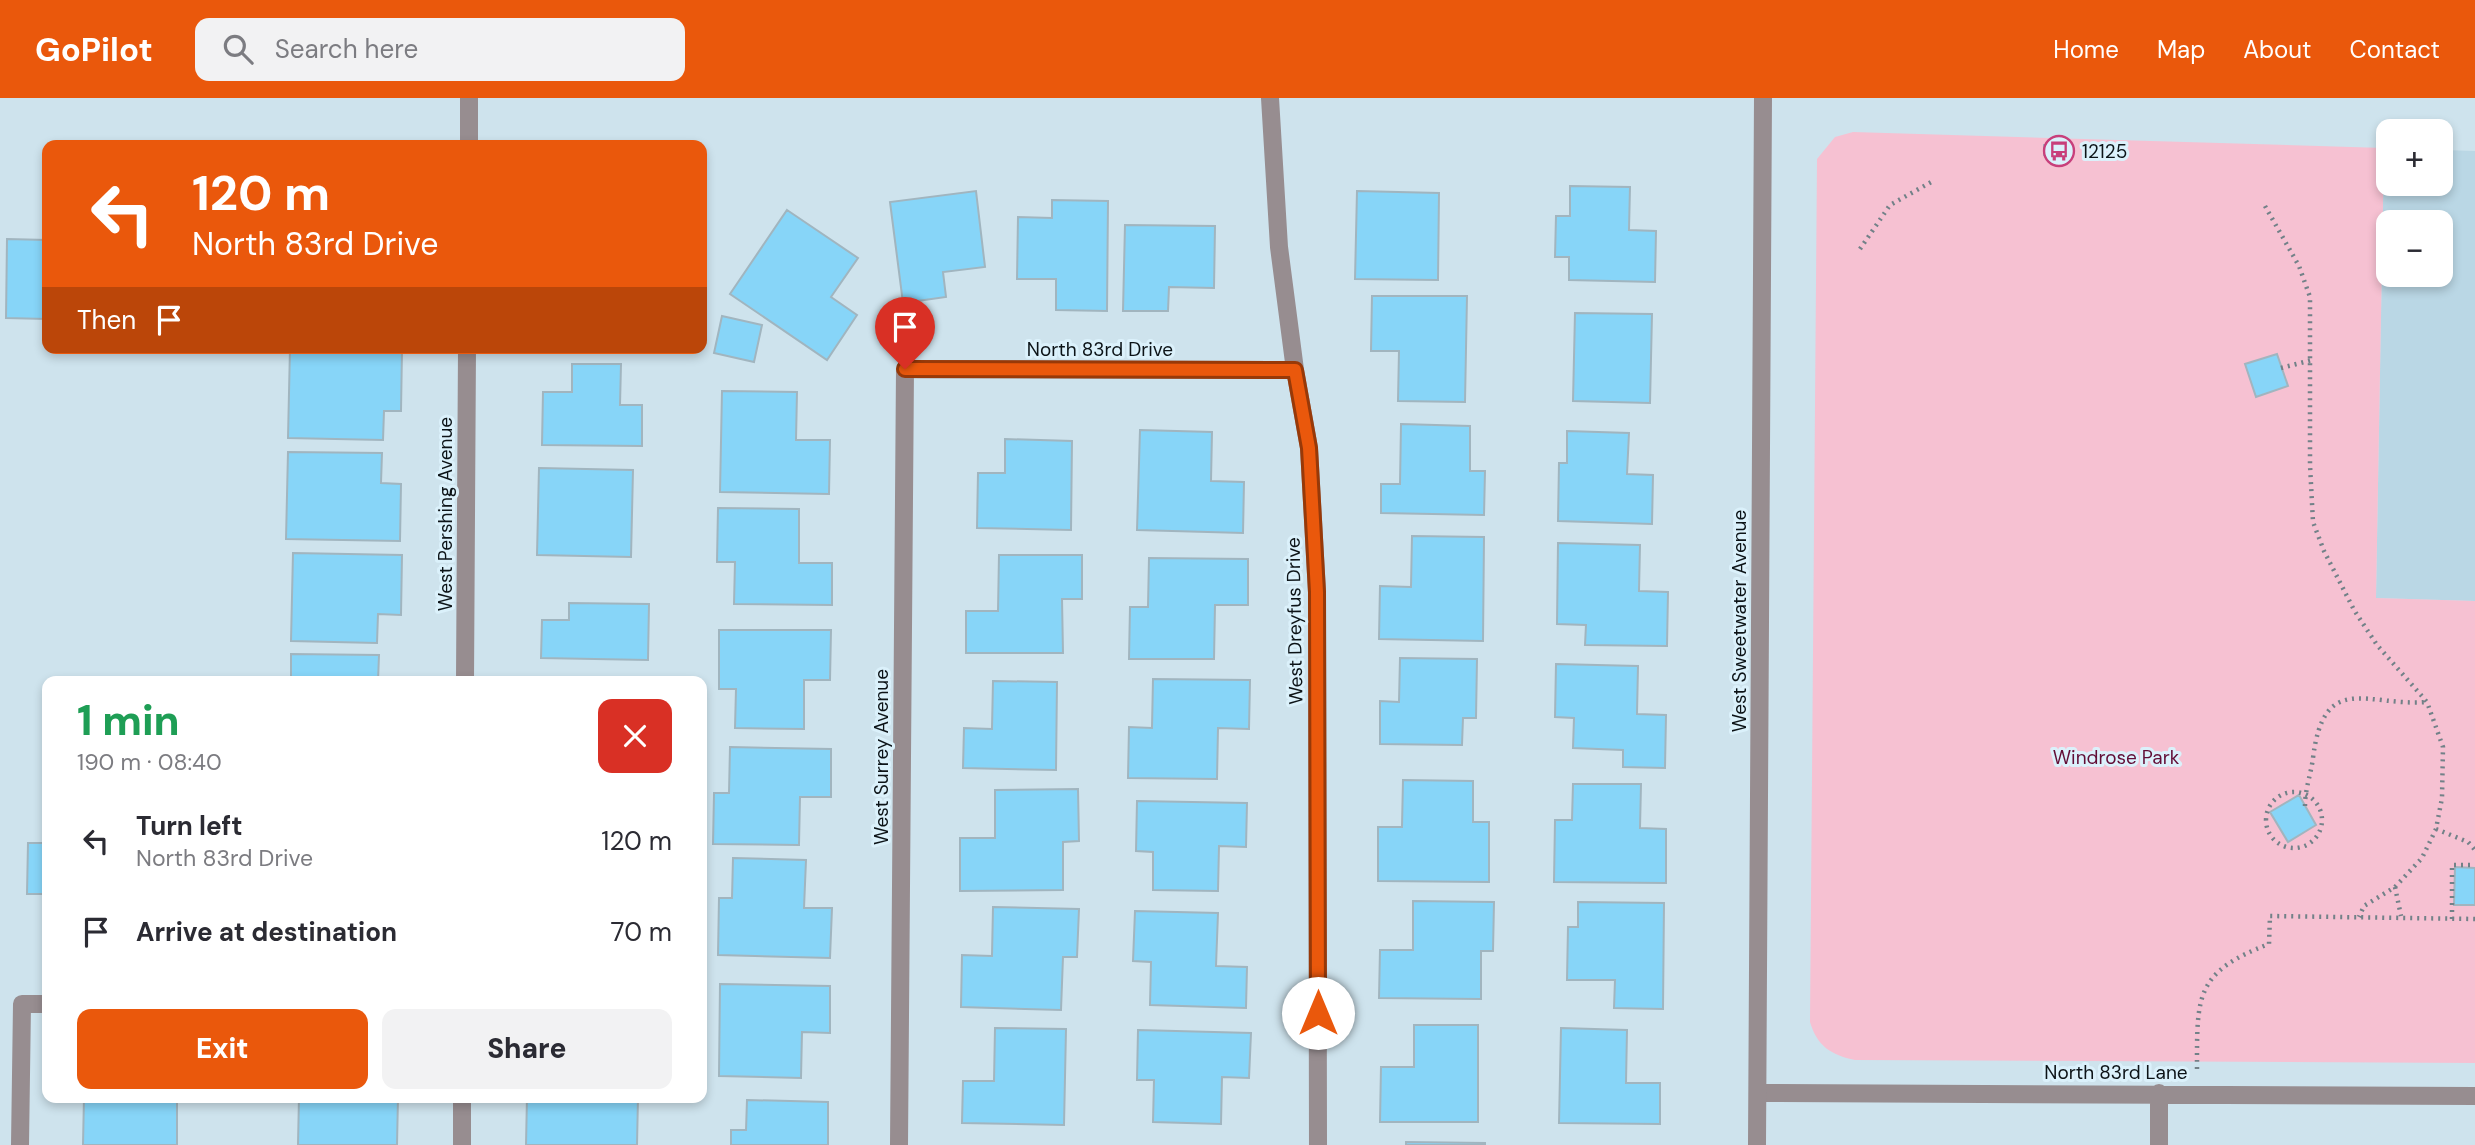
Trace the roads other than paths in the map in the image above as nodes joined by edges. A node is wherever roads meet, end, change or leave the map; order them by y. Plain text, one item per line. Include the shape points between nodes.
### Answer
1 (469, 98) edge
2 (1270, 98) edge
3 (1763, 98) edge
4 (469, 140) edge
5 (467, 354) edge
6 (905, 369) joint
7 (1295, 370) junction
8 (465, 676) edge
9 (42, 1004) edge
10 (1758, 1093) junction
11 (2159, 1093) junction
12 (2475, 1096) edge
13 (462, 1103) edge
14 (20, 1145) edge
15 (462, 1145) edge
16 (899, 1145) edge
17 (1318, 1145) edge
18 (1757, 1145) edge
19 (2159, 1145) edge

1 - 4 street
2 - 7 street, West Dreyfus Drive via 1279,247
3 - 10 street, West Sweetwater Avenue
5 - 8 street, West Pershing Avenue
6 - 7 street, North 83rd Drive
6 - 16 street, West Surrey Avenue
7 - 17 street, West Dreyfus Drive via 1309,448 1317,592
9 - 14 street via 22,1004
10 - 11 street, North 83rd Lane
10 - 18 street, West Sweetwater Avenue
11 - 12 street, North 83rd Lane
11 - 19 street
13 - 15 street

